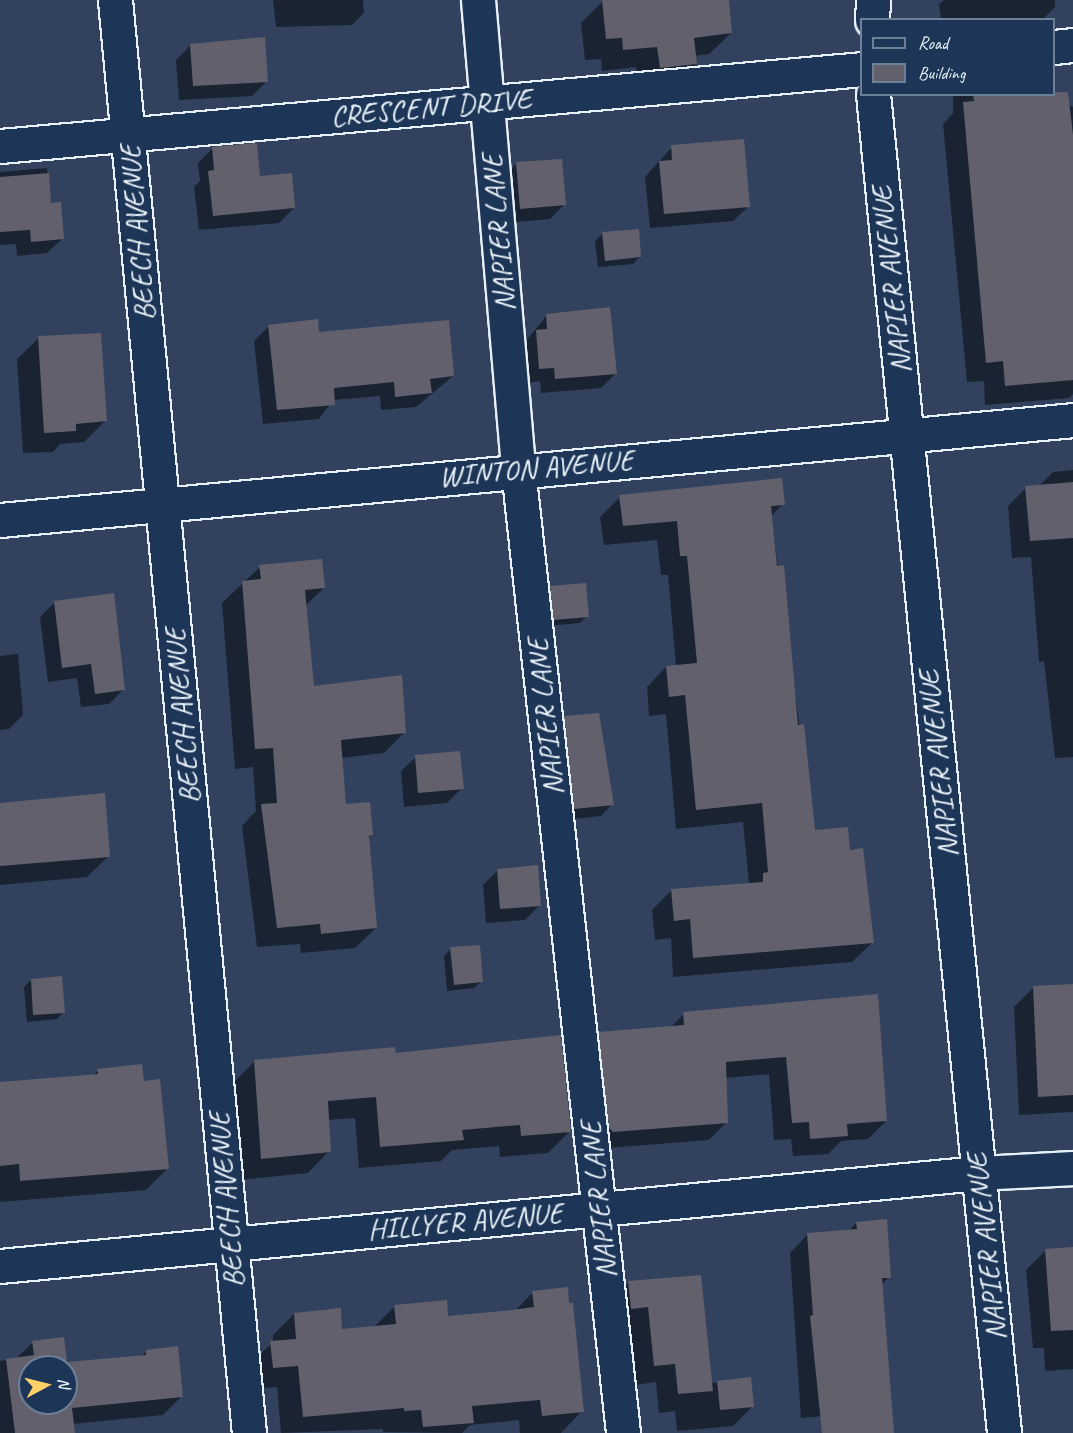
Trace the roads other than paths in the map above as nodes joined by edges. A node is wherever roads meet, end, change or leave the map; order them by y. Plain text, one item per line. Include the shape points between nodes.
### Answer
1 (115, 0) edge
2 (478, 0) edge
3 (873, 0) edge
4 (872, 18) edge
5 (1073, 45) edge
6 (1055, 47) edge
7 (860, 69) edge
8 (873, 96) edge
9 (487, 102) junction
10 (128, 134) junction
11 (0, 146) edge
12 (1073, 420) edge
13 (907, 437) junction
14 (518, 469) junction
15 (163, 503) junction
16 (0, 520) edge
17 (1073, 1168) edge
18 (978, 1173) junction
19 (599, 1209) junction
20 (230, 1242) junction
21 (0, 1266) edge
22 (249, 1433) edge
23 (623, 1433) edge
24 (1004, 1433) edge

1 - 10 street, BEECH AVENUE
2 - 9 street, NAPIER LANE
3 - 4 street
5 - 6 street
7 - 9 street, CRESCENT DRIVE
8 - 13 street, NAPIER AVENUE
9 - 10 street, CRESCENT DRIVE
9 - 14 street, NAPIER LANE
10 - 11 street, CRESCENT DRIVE
10 - 15 street, BEECH AVENUE
12 - 13 street, WINTON AVENUE
13 - 14 street, WINTON AVENUE
13 - 18 street, NAPIER AVENUE
14 - 15 street, WINTON AVENUE
14 - 19 street, NAPIER LANE
15 - 16 street, WINTON AVENUE
15 - 20 street, BEECH AVENUE
17 - 18 street, HILLYER AVENUE
18 - 19 street, HILLYER AVENUE
18 - 24 street, NAPIER AVENUE
19 - 20 street, HILLYER AVENUE
19 - 23 street, NAPIER LANE
20 - 21 street, HILLYER AVENUE
20 - 22 street, BEECH AVENUE

